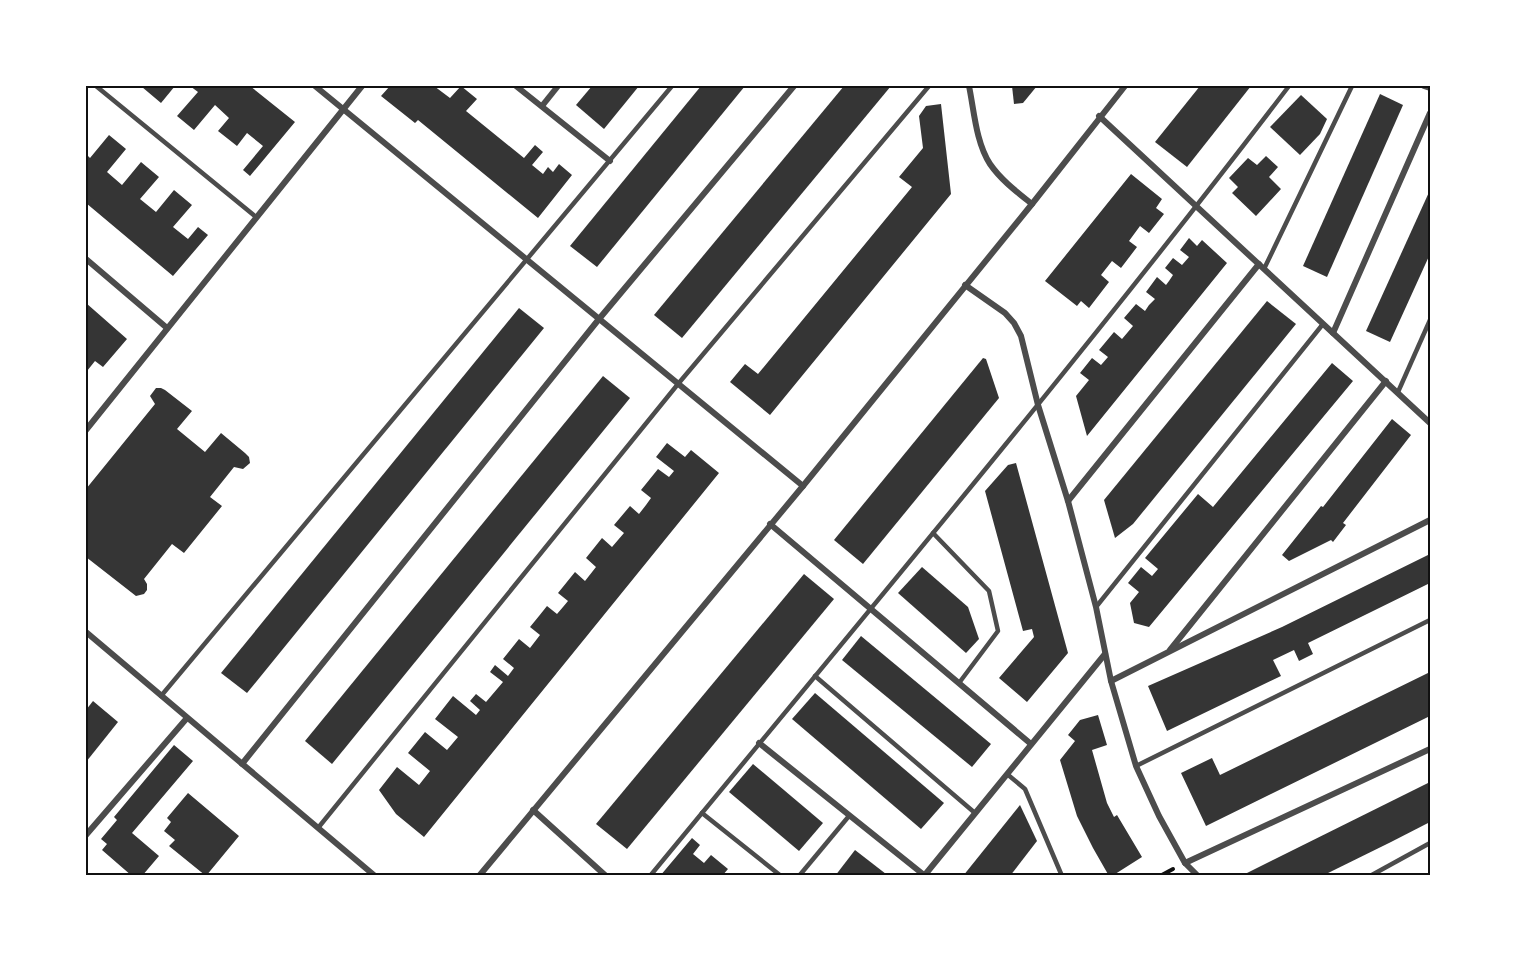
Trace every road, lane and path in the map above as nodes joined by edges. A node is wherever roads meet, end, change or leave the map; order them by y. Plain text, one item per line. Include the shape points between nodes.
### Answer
1 (96, 86) edge
2 (315, 86) edge
3 (362, 86) edge
4 (516, 86) edge
5 (558, 86) edge
6 (672, 86) edge
7 (794, 86) edge
8 (929, 86) edge
9 (969, 86) edge
10 (1125, 86) edge
11 (1289, 86) edge
12 (1352, 86) edge
13 (1424, 86) edge
14 (1431, 88) edge
15 (542, 106) junction
16 (343, 109) junction
17 (1431, 113) edge
18 (1099, 116) junction
19 (609, 161) junction
20 (1032, 204) junction
21 (1197, 206) junction
22 (256, 217) junction
23 (86, 259) edge
24 (526, 260) junction
25 (1262, 266) junction
26 (965, 285) junction
27 (599, 319) junction
28 (1431, 320) edge
29 (1323, 324) junction
30 (167, 328) junction
31 (1334, 333) junction
32 (1386, 381) junction
33 (678, 384) junction
34 (1398, 392) junction
35 (1038, 405) junction
36 (1431, 423) edge
37 (86, 427) edge
38 (803, 486) junction
39 (1068, 501) junction
40 (1431, 520) edge
41 (770, 524) junction
42 (933, 533) junction
43 (1096, 607) junction
44 (870, 609) junction
45 (1431, 620) edge
46 (86, 632) edge
47 (1169, 652) junction
48 (1105, 654) junction
49 (815, 676) junction
50 (1111, 681) junction
51 (959, 683) junction
52 (161, 696) junction
53 (187, 718) junction
54 (759, 743) junction
55 (1031, 744) junction
56 (1431, 750) edge
57 (242, 764) junction
58 (1136, 766) junction
59 (1007, 774) junction
60 (533, 810) junction
61 (702, 813) junction
62 (975, 813) junction
63 (849, 816) junction
64 (318, 828) junction
65 (86, 835) edge
66 (1431, 843) edge
67 (1185, 863) junction
68 (924, 875) edge
69 (375, 876) edge
70 (479, 876) edge
71 (606, 876) edge
72 (651, 876) edge
73 (781, 876) edge
74 (799, 876) edge
75 (1062, 876) edge
76 (1198, 876) edge
77 (1370, 876) edge

1 - 22 lane
2 - 16 street
3 - 16 street
4 - 15 street
5 - 15 street
6 - 19 lane
7 - 27 street
8 - 33 lane
9 - 20 street via 989,163
10 - 18 street
11 - 21 lane
12 - 25 lane
13 - 14 street
15 - 19 street
16 - 22 street
16 - 24 street
17 - 31 street
18 - 20 street
18 - 21 street
19 - 24 lane
20 - 26 street
21 - 25 street
21 - 35 lane
22 - 30 street
23 - 30 street
24 - 27 street
24 - 52 lane
25 - 29 street
25 - 39 street
26 - 35 street via 1014,323 1021,336
26 - 38 street
27 - 33 street
27 - 57 street
28 - 34 lane
29 - 31 street
29 - 43 lane
30 - 37 street
31 - 32 street
32 - 34 street
32 - 47 street
33 - 38 street
33 - 64 lane
34 - 36 street
35 - 39 street
35 - 42 lane
38 - 41 street
39 - 43 street
40 - 47 street
41 - 44 street
41 - 60 street
42 - 44 lane
42 - 51 lane via 989,591 998,631
43 - 48 street
44 - 49 lane
44 - 51 street
45 - 58 lane
46 - 52 street
47 - 50 street
48 - 50 street
48 - 55 street
49 - 54 lane
49 - 62 lane
50 - 58 street
51 - 55 street
52 - 53 street
53 - 57 street
53 - 65 street
54 - 61 lane
54 - 63 street
55 - 59 street
56 - 67 street
57 - 64 street
58 - 67 street
59 - 62 street
59 - 75 lane via 1025,789
60 - 70 street
60 - 71 street
61 - 72 lane
61 - 73 lane
62 - 68 street
63 - 68 street
63 - 74 lane
64 - 69 street
66 - 77 lane
67 - 76 street

